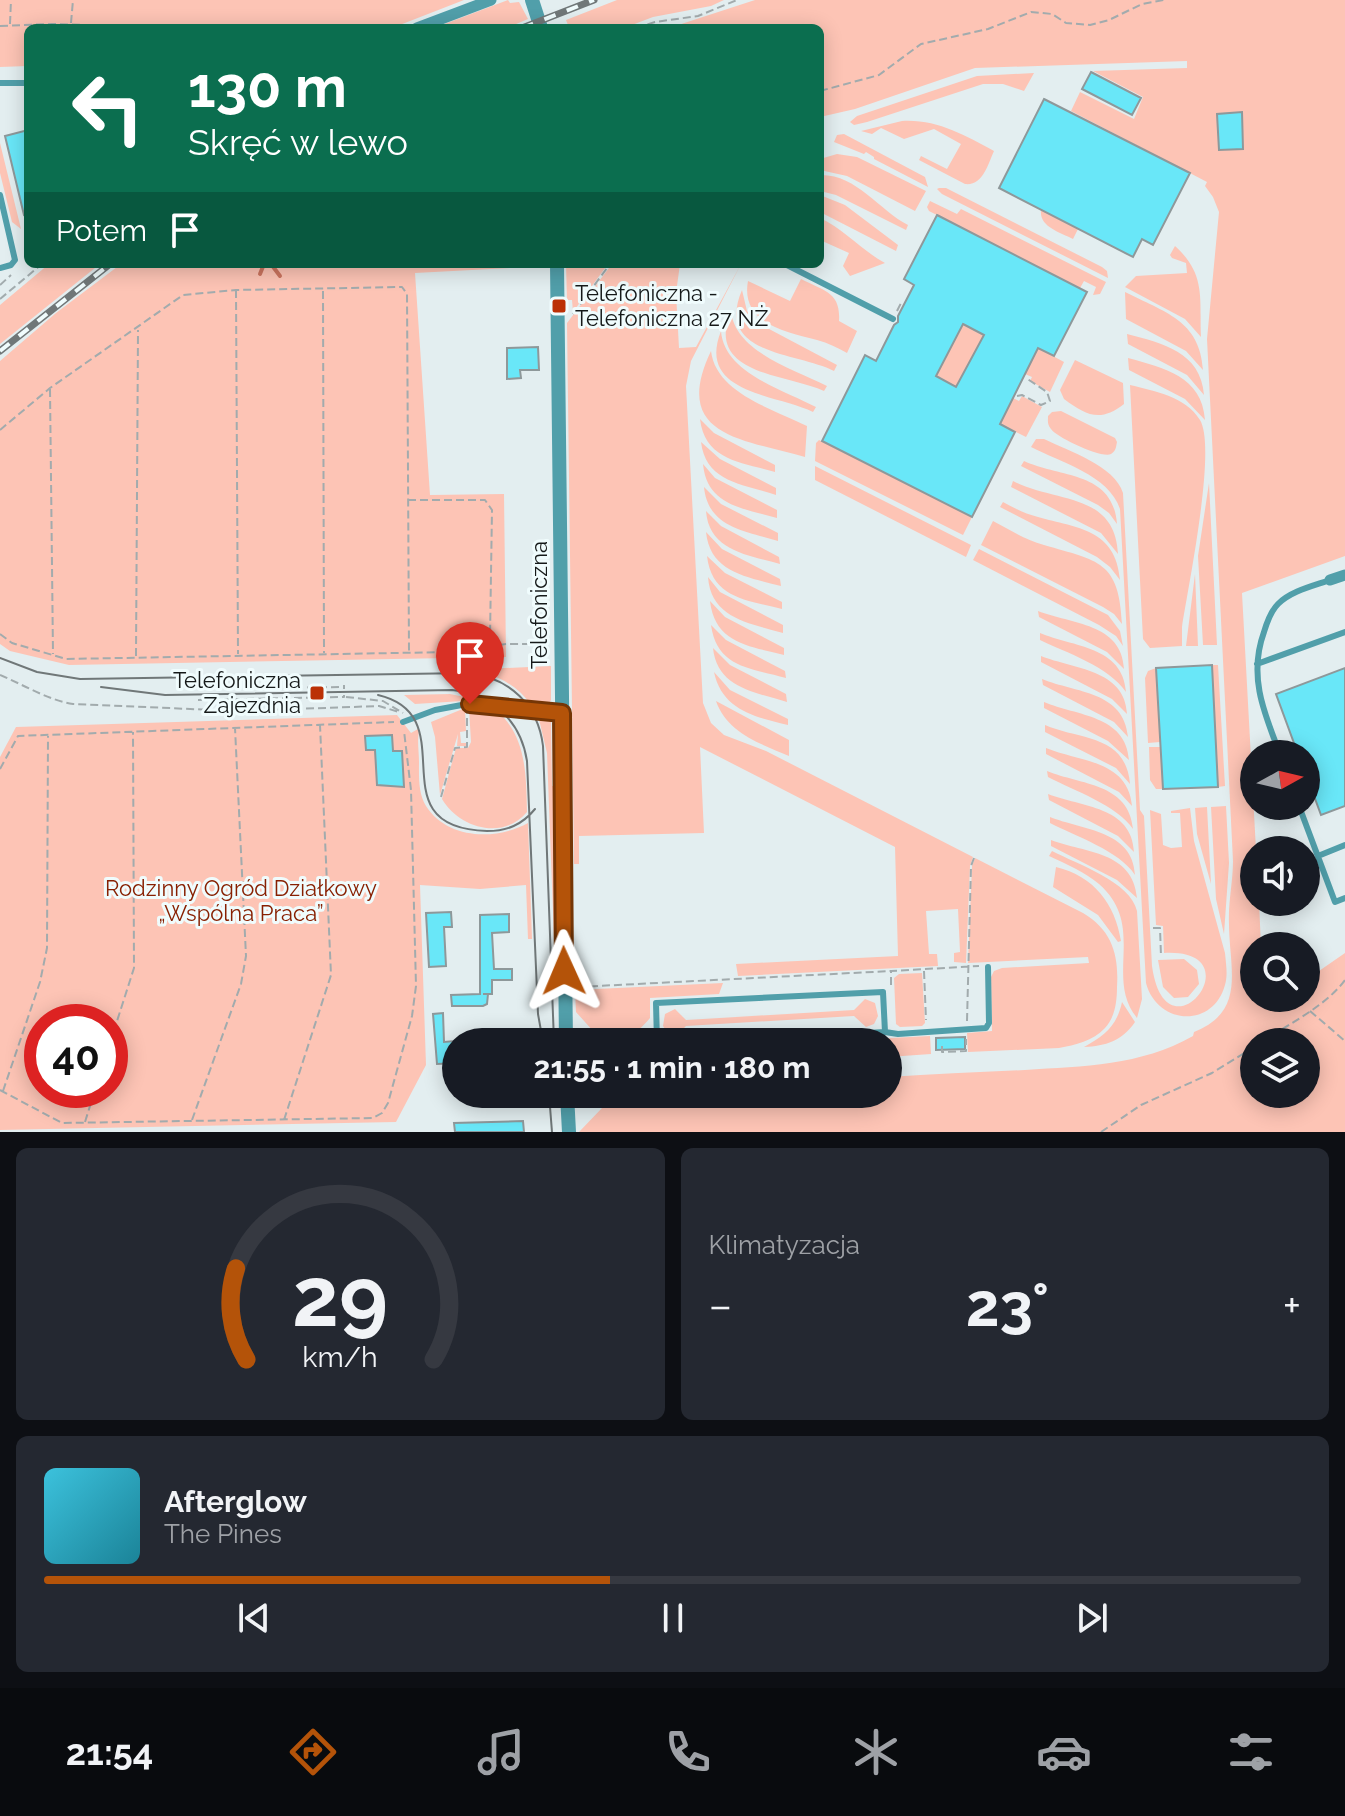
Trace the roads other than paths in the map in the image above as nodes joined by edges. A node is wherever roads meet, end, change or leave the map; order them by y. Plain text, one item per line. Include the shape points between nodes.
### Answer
1 (491, 0) edge
2 (532, 0) edge
3 (428, 24) edge
4 (540, 24) edge
5 (0, 83) edge
6 (24, 83) edge
7 (0, 195) edge
8 (0, 268) edge
9 (557, 268) edge
10 (793, 268) edge
11 (893, 319) dead end
12 (1345, 575) edge
13 (1330, 580) joint
14 (1345, 632) edge
15 (1257, 664) junction
16 (562, 713) junction
17 (406, 721) road end
18 (1275, 740) edge
19 (1345, 845) edge
20 (1320, 855) edge
21 (1320, 861) edge
22 (1345, 898) edge
23 (988, 967) road end
24 (566, 1028) edge
25 (657, 1028) edge
26 (885, 1028) edge
27 (902, 1032) edge
28 (568, 1108) edge
29 (569, 1132) edge

1 - 3 street
2 - 4 street
5 - 6 lane
7 - 8 lane via 15,260
9 - 16 street, Telefoniczna
10 - 11 lane
12 - 13 street
13 - 15 lane via 1278,604 1268,618
14 - 15 lane
15 - 18 lane via 1260,700
16 - 17 lane via 467,704
16 - 24 street, Telefoniczna
19 - 20 lane
21 - 22 lane via 1335,902
23 - 27 lane via 988,1025 983,1029
25 - 26 lane via 656,1003 883,992
28 - 29 street

